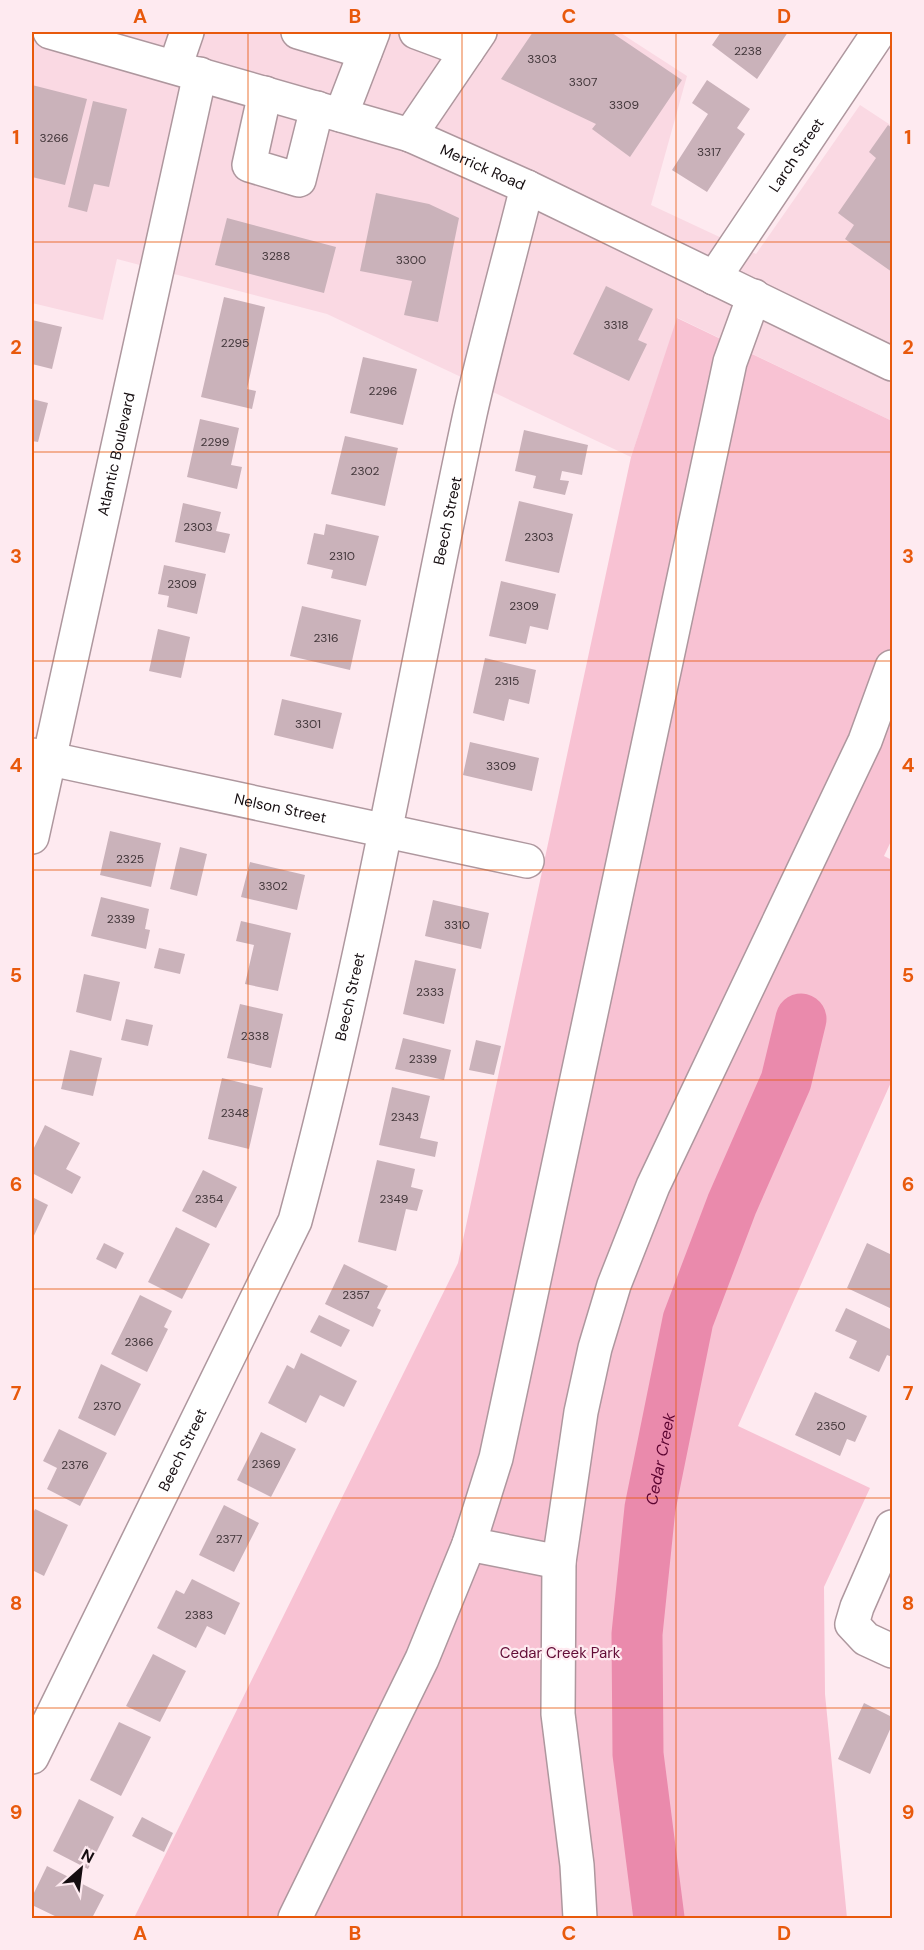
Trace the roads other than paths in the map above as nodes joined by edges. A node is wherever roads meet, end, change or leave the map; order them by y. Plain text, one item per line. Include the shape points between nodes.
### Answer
1 (187, 32) edge
2 (298, 32) edge
3 (416, 32) edge
4 (879, 32) edge
5 (71, 34) edge
6 (473, 41) edge
7 (369, 42) edge
8 (188, 70) junction
9 (265, 93) junction
10 (329, 112) junction
11 (410, 135) junction
12 (527, 187) junction
13 (714, 278) junction
14 (754, 297) junction
15 (892, 364) edge
16 (892, 667) edge
17 (40, 757) edge
18 (386, 829) junction
19 (32, 837) edge
20 (528, 861) dead end
21 (892, 1527) edge
22 (469, 1544) junction
23 (559, 1562) junction
24 (879, 1645) edge
25 (32, 1757) edge
26 (295, 1918) edge
27 (580, 1918) edge

1 - 8 street, Atlantic Boulevard
2 - 7 street
3 - 6 street
4 - 13 street, Larch Street
5 - 8 street, Merrick Road
6 - 11 street
7 - 10 street
8 - 9 street, Merrick Road
8 - 17 street, Atlantic Boulevard
9 - 10 street, Merrick Road
9 - 10 street via 249,165 299,180
10 - 11 street, Merrick Road
11 - 12 street, Merrick Road
12 - 13 street, Merrick Road
12 - 18 street, Beech Street via 471,412
13 - 14 street, Merrick Road
14 - 15 street, Merrick Road
14 - 22 street via 730,362 523,1341 496,1458
16 - 23 street via 865,741 653,1186 614,1285 581,1412
17 - 18 street, Nelson Street
17 - 19 street, Atlantic Boulevard
18 - 20 street, Nelson Street
18 - 25 street, Beech Street via 295,1221
21 - 24 street via 852,1624
22 - 23 street
22 - 26 street via 422,1659
23 - 27 street via 558,1714

